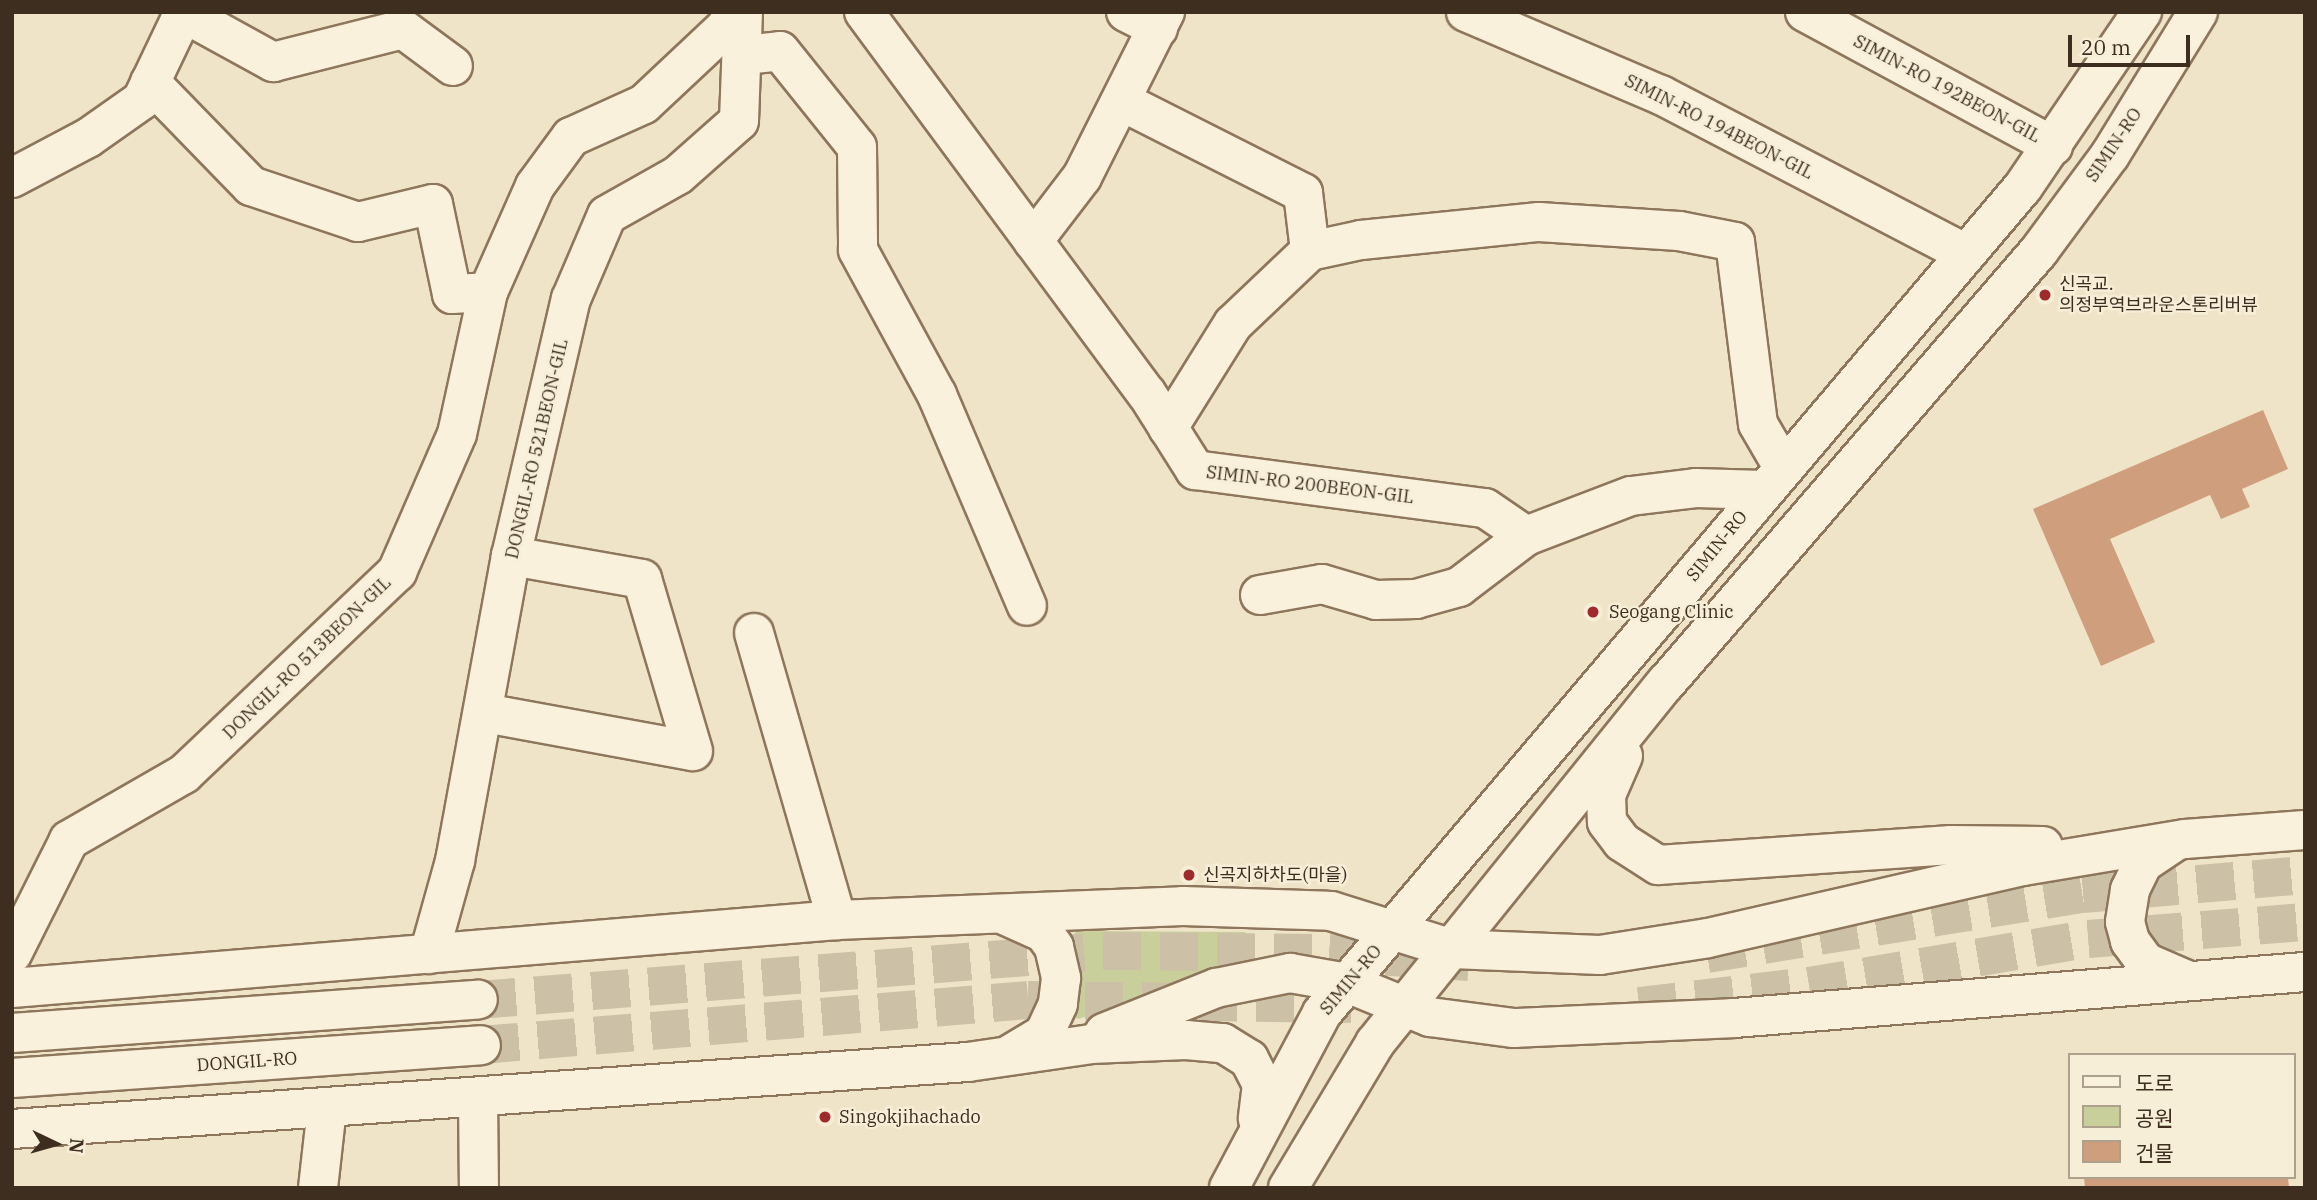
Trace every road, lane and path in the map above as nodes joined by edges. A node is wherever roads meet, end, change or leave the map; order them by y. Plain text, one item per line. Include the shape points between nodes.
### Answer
1 (734, 12) edge
2 (743, 12) edge
3 (864, 12) edge
4 (1466, 12) edge
5 (1805, 12) edge
6 (2142, 12) edge
7 (2198, 12) edge
8 (184, 13) edge
9 (1150, 17) edge
10 (744, 55) junction
11 (453, 66) dead end
12 (150, 82) junction
13 (1121, 101) junction
14 (2053, 146) junction
15 (12, 178) edge
16 (1033, 241) junction
17 (1310, 251) junction
18 (1966, 254) junction
19 (488, 292) junction
20 (1168, 428) junction
21 (1773, 479) junction
22 (1526, 537) junction
23 (511, 556) junction
24 (1260, 595) dead end
25 (1027, 606) dead end
26 (754, 633) dead end
27 (1665, 683) junction
28 (485, 713) junction
29 (2305, 830) edge
30 (2185, 839) junction
31 (992, 913) junction
32 (837, 920) junction
33 (1392, 932) junction
34 (1452, 950) junction
35 (12, 954) edge
36 (429, 954) junction
37 (2305, 972) edge
38 (2194, 981) junction
39 (1347, 983) junction
40 (12, 988) edge
41 (478, 1000) tunnel mouth
42 (1405, 1007) junction
43 (12, 1033) edge
44 (481, 1045) tunnel mouth
45 (1058, 1048) junction
46 (1003, 1058) junction
47 (12, 1078) edge
48 (478, 1097) junction
49 (327, 1108) junction
50 (12, 1129) edge
51 (1236, 1175) edge
52 (318, 1188) edge
53 (479, 1188) edge
54 (1288, 1188) edge

1 - 19 street, DONGIL-RO 513BEON-GIL via 726,27 644,104 571,137 536,186
2 - 10 street, DONGIL-RO 521BEON-GIL
3 - 16 street, SIMIN-RO 200BEON-GIL
4 - 18 street, SIMIN-RO 194BEON-GIL via 1661,95
5 - 14 street, SIMIN-RO 192BEON-GIL
6 - 14 street, SIMIN-RO
7 - 27 street, SIMIN-RO via 2110,155 2039,251
8 - 11 street via 273,62 403,29
8 - 12 street
9 - 13 street
10 - 23 street, DONGIL-RO 521BEON-GIL via 739,121 678,175 607,215 571,299
10 - 25 street via 780,51 857,147 858,250 937,395
12 - 15 street via 142,100 88,138
12 - 19 street via 251,186 358,222 433,204 452,294
13 - 16 street via 1082,177
13 - 17 street via 1303,193
14 - 18 street, SIMIN-RO
16 - 20 street, SIMIN-RO 200BEON-GIL
17 - 20 street via 1233,324
17 - 21 street via 1373,238 1539,222 1679,231 1735,242 1758,424
18 - 21 street, SIMIN-RO
19 - 35 street, DONGIL-RO 513BEON-GIL via 457,434 397,572 184,774 69,841
20 - 22 street, SIMIN-RO 200BEON-GIL via 1195,470 1485,508
21 - 22 street via 1631,496
21 - 33 street, SIMIN-RO
22 - 24 street via 1459,587 1416,599 1376,600 1322,584
23 - 28 street, DONGIL-RO 521BEON-GIL
23 - 28 street via 642,579 693,751
26 - 32 street
27 - 30 street via 1622,757 1604,803 1613,832 1658,864 1951,845 2014,848
27 - 34 street, SIMIN-RO
28 - 36 street, DONGIL-RO 521BEON-GIL
29 - 30 street
30 - 34 street via 2023,866 1654,948 1574,956
30 - 38 street via 2160,847 2143,863 2130,890 2125,922 2130,941 2145,962
31 - 32 street
31 - 33 street via 1284,906 1331,911
31 - 46 street via 1044,933 1054,947 1062,978 1058,1004 1044,1034
32 - 36 street
33 - 34 street
33 - 39 street, SIMIN-RO
34 - 42 street, SIMIN-RO
36 - 40 street
37 - 38 street
38 - 42 street via 1571,1028 1468,1025
39 - 42 street
39 - 45 street via 1290,973 1252,978
39 - 51 street, SIMIN-RO via 1307,1035
41 - 43 street
42 - 54 street, SIMIN-RO via 1347,1082
44 - 47 street, DONGIL-RO
45 - 46 street
45 - 51 street via 1186,1040 1242,1051 1259,1074 1263,1095
46 - 48 street
48 - 49 street
48 - 53 street
49 - 50 street
49 - 52 street

